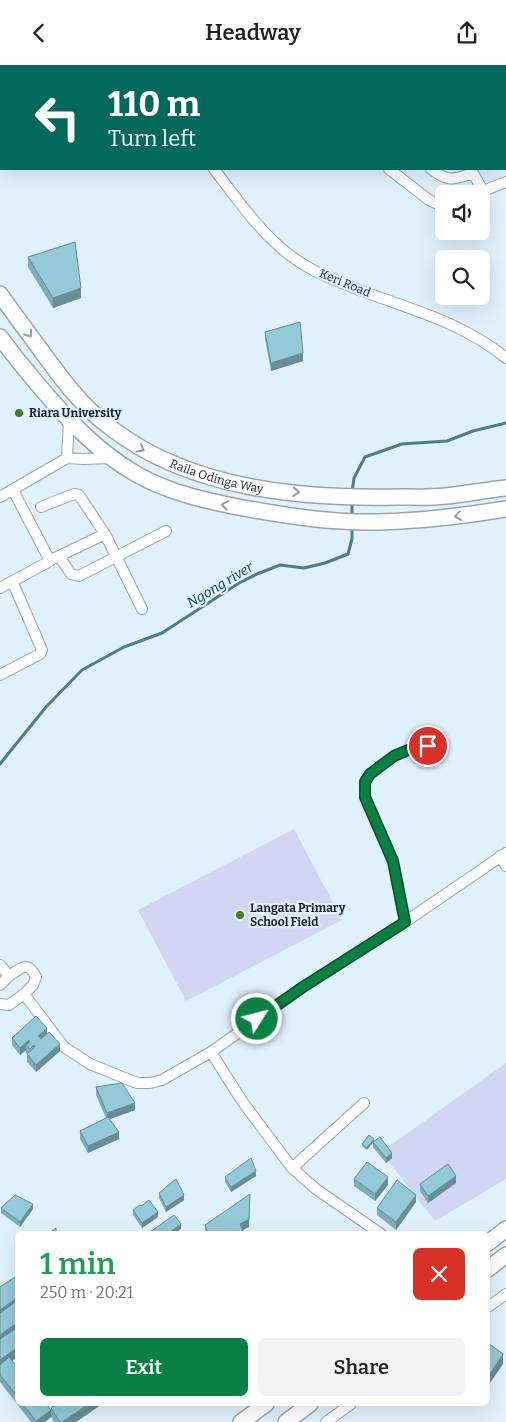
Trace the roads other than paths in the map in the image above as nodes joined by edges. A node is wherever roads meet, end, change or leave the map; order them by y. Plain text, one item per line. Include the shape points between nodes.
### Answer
1 (215, 170) edge
2 (390, 170) edge
3 (432, 170) edge
4 (506, 182) edge
5 (477, 185) edge
6 (490, 188) edge
7 (435, 203) edge
8 (0, 294) edge
9 (0, 337) edge
10 (5, 352) edge
11 (506, 357) edge
12 (69, 420) junction
13 (111, 457) junction
14 (67, 458) junction
15 (506, 488) edge
16 (13, 490) junction
17 (0, 497) edge
18 (41, 507) dead end
19 (506, 509) edge
20 (166, 531) dead end
21 (106, 534) junction
22 (116, 557) junction
23 (54, 558) junction
24 (13, 583) junction
25 (0, 589) edge
26 (142, 609) dead end
27 (0, 675) edge
28 (428, 746) dead end
29 (503, 855) edge
30 (506, 866) edge
31 (405, 922) junction
32 (0, 965) edge
33 (9, 976) junction
34 (0, 985) edge
35 (24, 994) junction
36 (0, 1004) edge
37 (211, 1052) junction
38 (364, 1103) dead end
39 (292, 1168) junction
40 (506, 1229) edge
41 (377, 1231) edge
42 (490, 1241) edge
43 (506, 1255) edge
44 (490, 1267) edge
45 (506, 1293) edge
46 (490, 1305) edge
47 (263, 1406) edge
48 (307, 1406) edge
49 (348, 1406) edge
50 (241, 1422) edge
51 (286, 1422) edge
52 (326, 1422) edge

1 - 11 street, Keri Road via 273,242 300,262 315,271 454,325
2 - 7 street
3 - 5 street via 449,179 473,173
4 - 6 street
8 -> 15 main road, Raila Odinga Way via 74,395 109,427 137,446 176,465 266,490 343,497 444,496
9 - 10 main road, Raila Odinga Way
10 - 12 main road, Raila Odinga Way
12 - 13 main road, Raila Odinga Way
12 - 14 street
13 - 14 street
19 -> 13 main road, Raila Odinga Way via 422,520 358,522 276,514 213,502 157,484
14 - 16 street
16 - 17 street
16 - 23 street
18 - 21 street via 79,495
20 - 22 street
21 - 22 street
21 - 23 street
22 - 23 street via 79,576 71,574
22 - 26 street
23 - 24 street
24 - 25 street
24 - 27 street via 42,650
28 - 31 street via 394,756 370,774 365,782 365,797 393,861
29 - 30 street
29 - 31 street
31 - 37 street via 303,987
32 - 33 street
33 - 34 street
33 - 35 street via 23,966 32,969 36,977
35 - 36 street via 9,1005
35 - 37 street via 64,1047 90,1064 137,1083 162,1080
37 - 39 street via 242,1101
38 - 39 street
39 - 41 street via 316,1189
40 - 42 main road
43 - 44 main road
45 - 46 street
47 - 50 main road
48 - 51 main road
49 - 52 street

